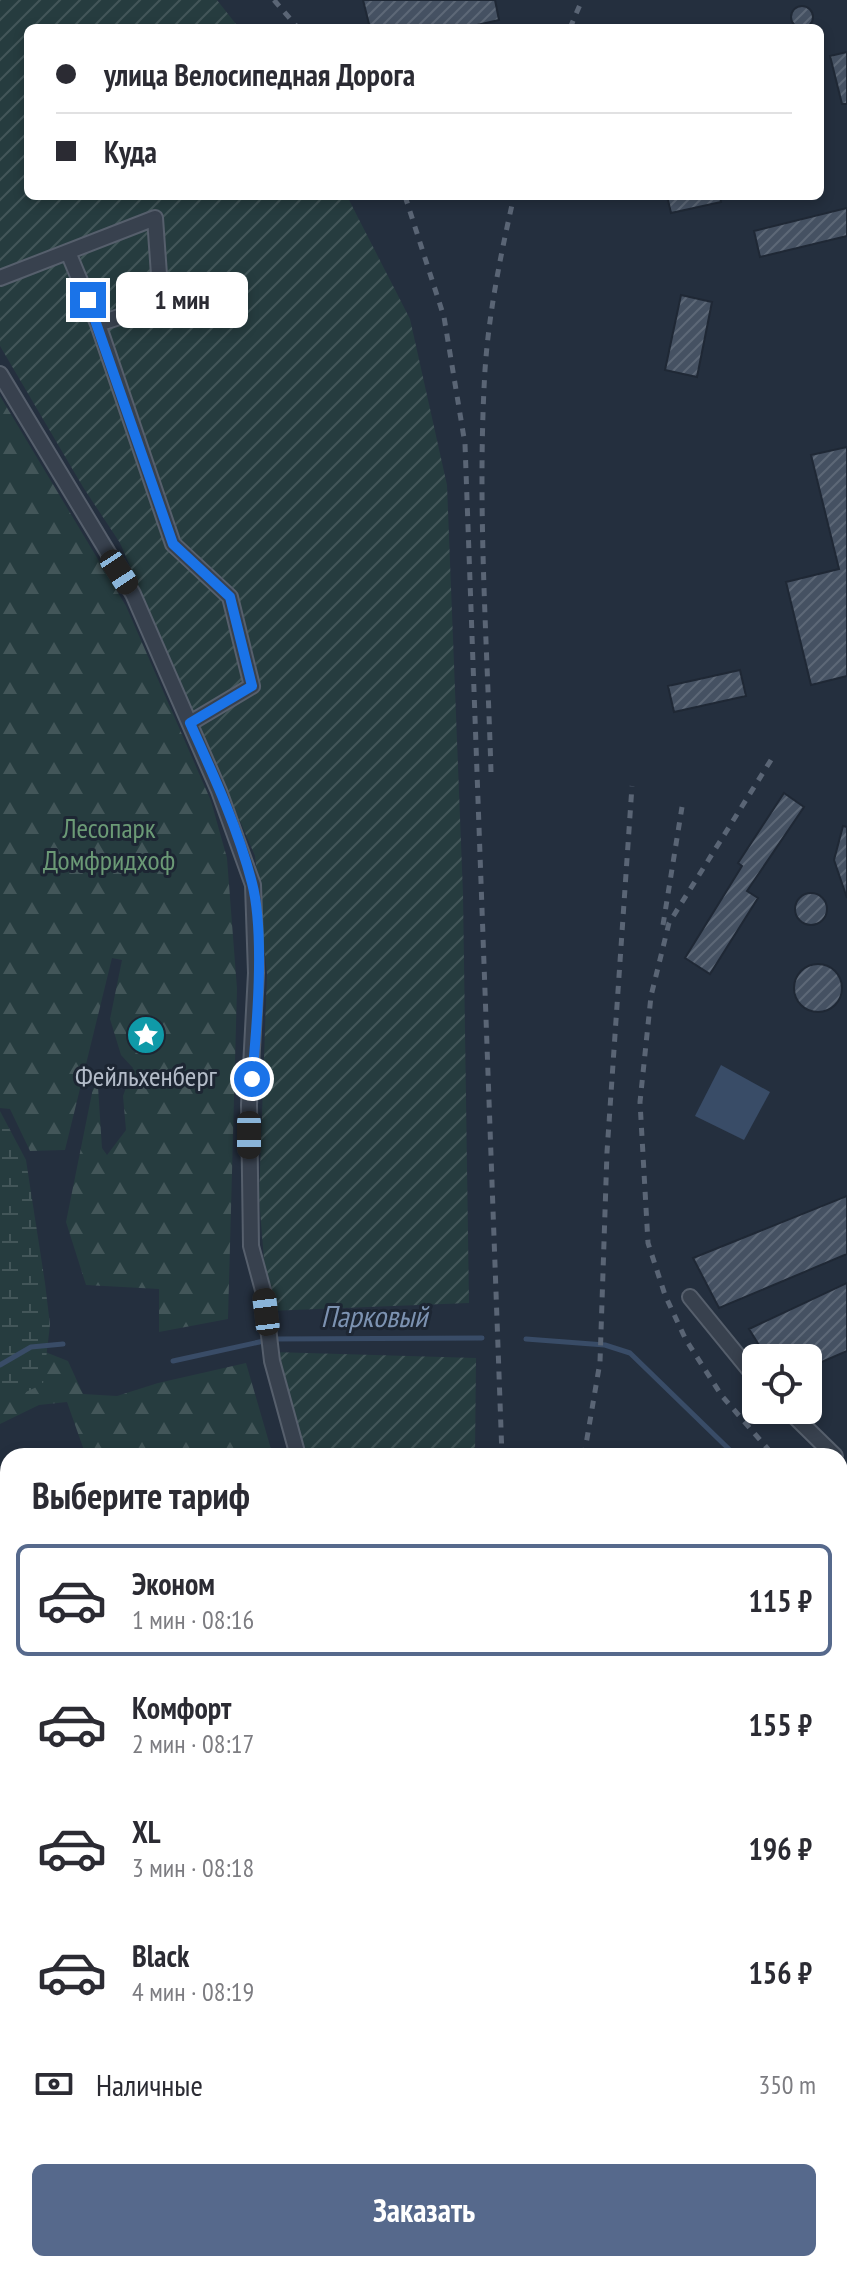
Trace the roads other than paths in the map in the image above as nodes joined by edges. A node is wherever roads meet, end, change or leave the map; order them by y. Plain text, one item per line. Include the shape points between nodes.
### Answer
1 (68, 252) junction
2 (0, 278) edge
3 (98, 324) junction
4 (0, 374) edge
5 (190, 723) junction
6 (690, 1297) dead end
7 (742, 1361) edge
8 (802, 1424) edge
9 (296, 1448) edge
10 (827, 1448) edge

1 - 2 street
1 - 3 street
1 - 3 street via 155,218 161,303
3 - 5 street via 173,544 230,597 252,686
4 - 5 street via 133,594
5 - 9 street via 253,885 251,1246 264,1294 272,1361
6 - 7 street
8 - 10 street

